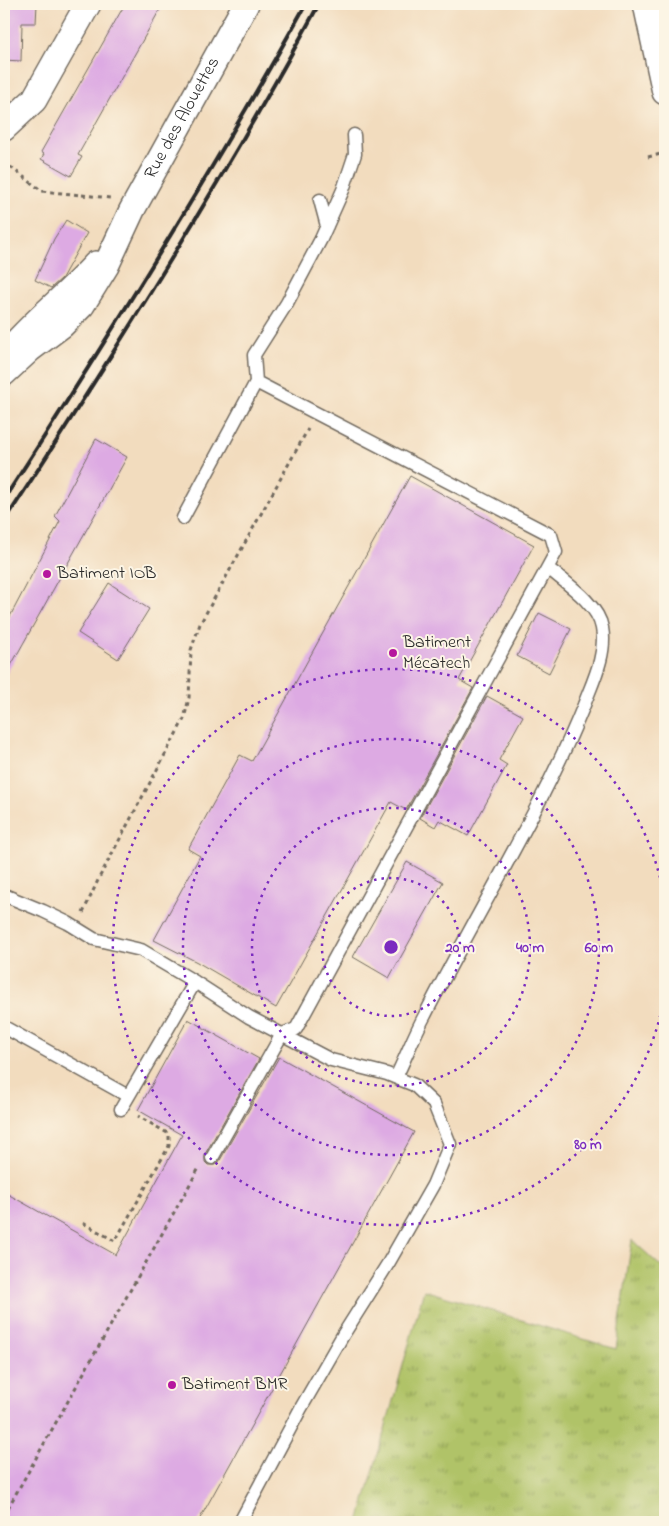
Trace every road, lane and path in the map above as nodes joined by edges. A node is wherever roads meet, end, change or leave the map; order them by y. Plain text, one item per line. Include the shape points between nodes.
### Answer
1 (88, 4) edge
2 (246, 4) edge
3 (646, 4) edge
4 (665, 92) edge
5 (4, 128) edge
6 (354, 135) dead end
7 (665, 153) edge
8 (648, 157) dead end
9 (4, 162) edge
10 (320, 200) dead end
11 (137, 201) junction
12 (327, 226) junction
13 (120, 232) junction
14 (4, 358) edge
15 (4, 373) edge
16 (256, 382) junction
17 (309, 427) dead end
18 (183, 518) dead end
19 (548, 568) junction
20 (4, 895) edge
21 (80, 920) dead end
22 (195, 982) junction
23 (4, 1027) edge
24 (282, 1034) junction
25 (396, 1078) junction
26 (125, 1103) junction
27 (212, 1158) dead end
28 (200, 1166) dead end
29 (83, 1223) dead end
30 (4, 1515) edge
31 (240, 1522) edge

1 - 5 street via 34,100
2 - 11 street, Rue des Alouettes
3 - 4 street
6 - 12 lane via 355,154
7 - 8 path
9 - 11 path via 42,191
10 - 12 lane
11 - 13 street, Rue des Alouettes
12 - 16 lane via 288,303 254,355
13 - 14 street, Rue des Alouettes via 81,280 33,324
13 - 15 street, Rue des Alouettes via 106,266 82,305
16 - 18 lane
16 - 19 lane via 551,535 556,552
17 - 21 path via 200,624 191,650 189,698 184,719
19 - 24 lane via 296,1029
19 - 25 lane via 587,602 600,620 604,642 598,668 575,726 515,850 424,1016
20 - 22 lane via 68,923 94,939 141,950
22 - 24 lane
22 - 26 lane
23 - 26 lane
24 - 25 lane via 331,1060
24 - 27 lane
25 - 31 lane via 414,1085 434,1104 450,1144 433,1185 329,1359
26 - 29 path via 136,1115 169,1134 168,1146 115,1241
28 - 30 path

